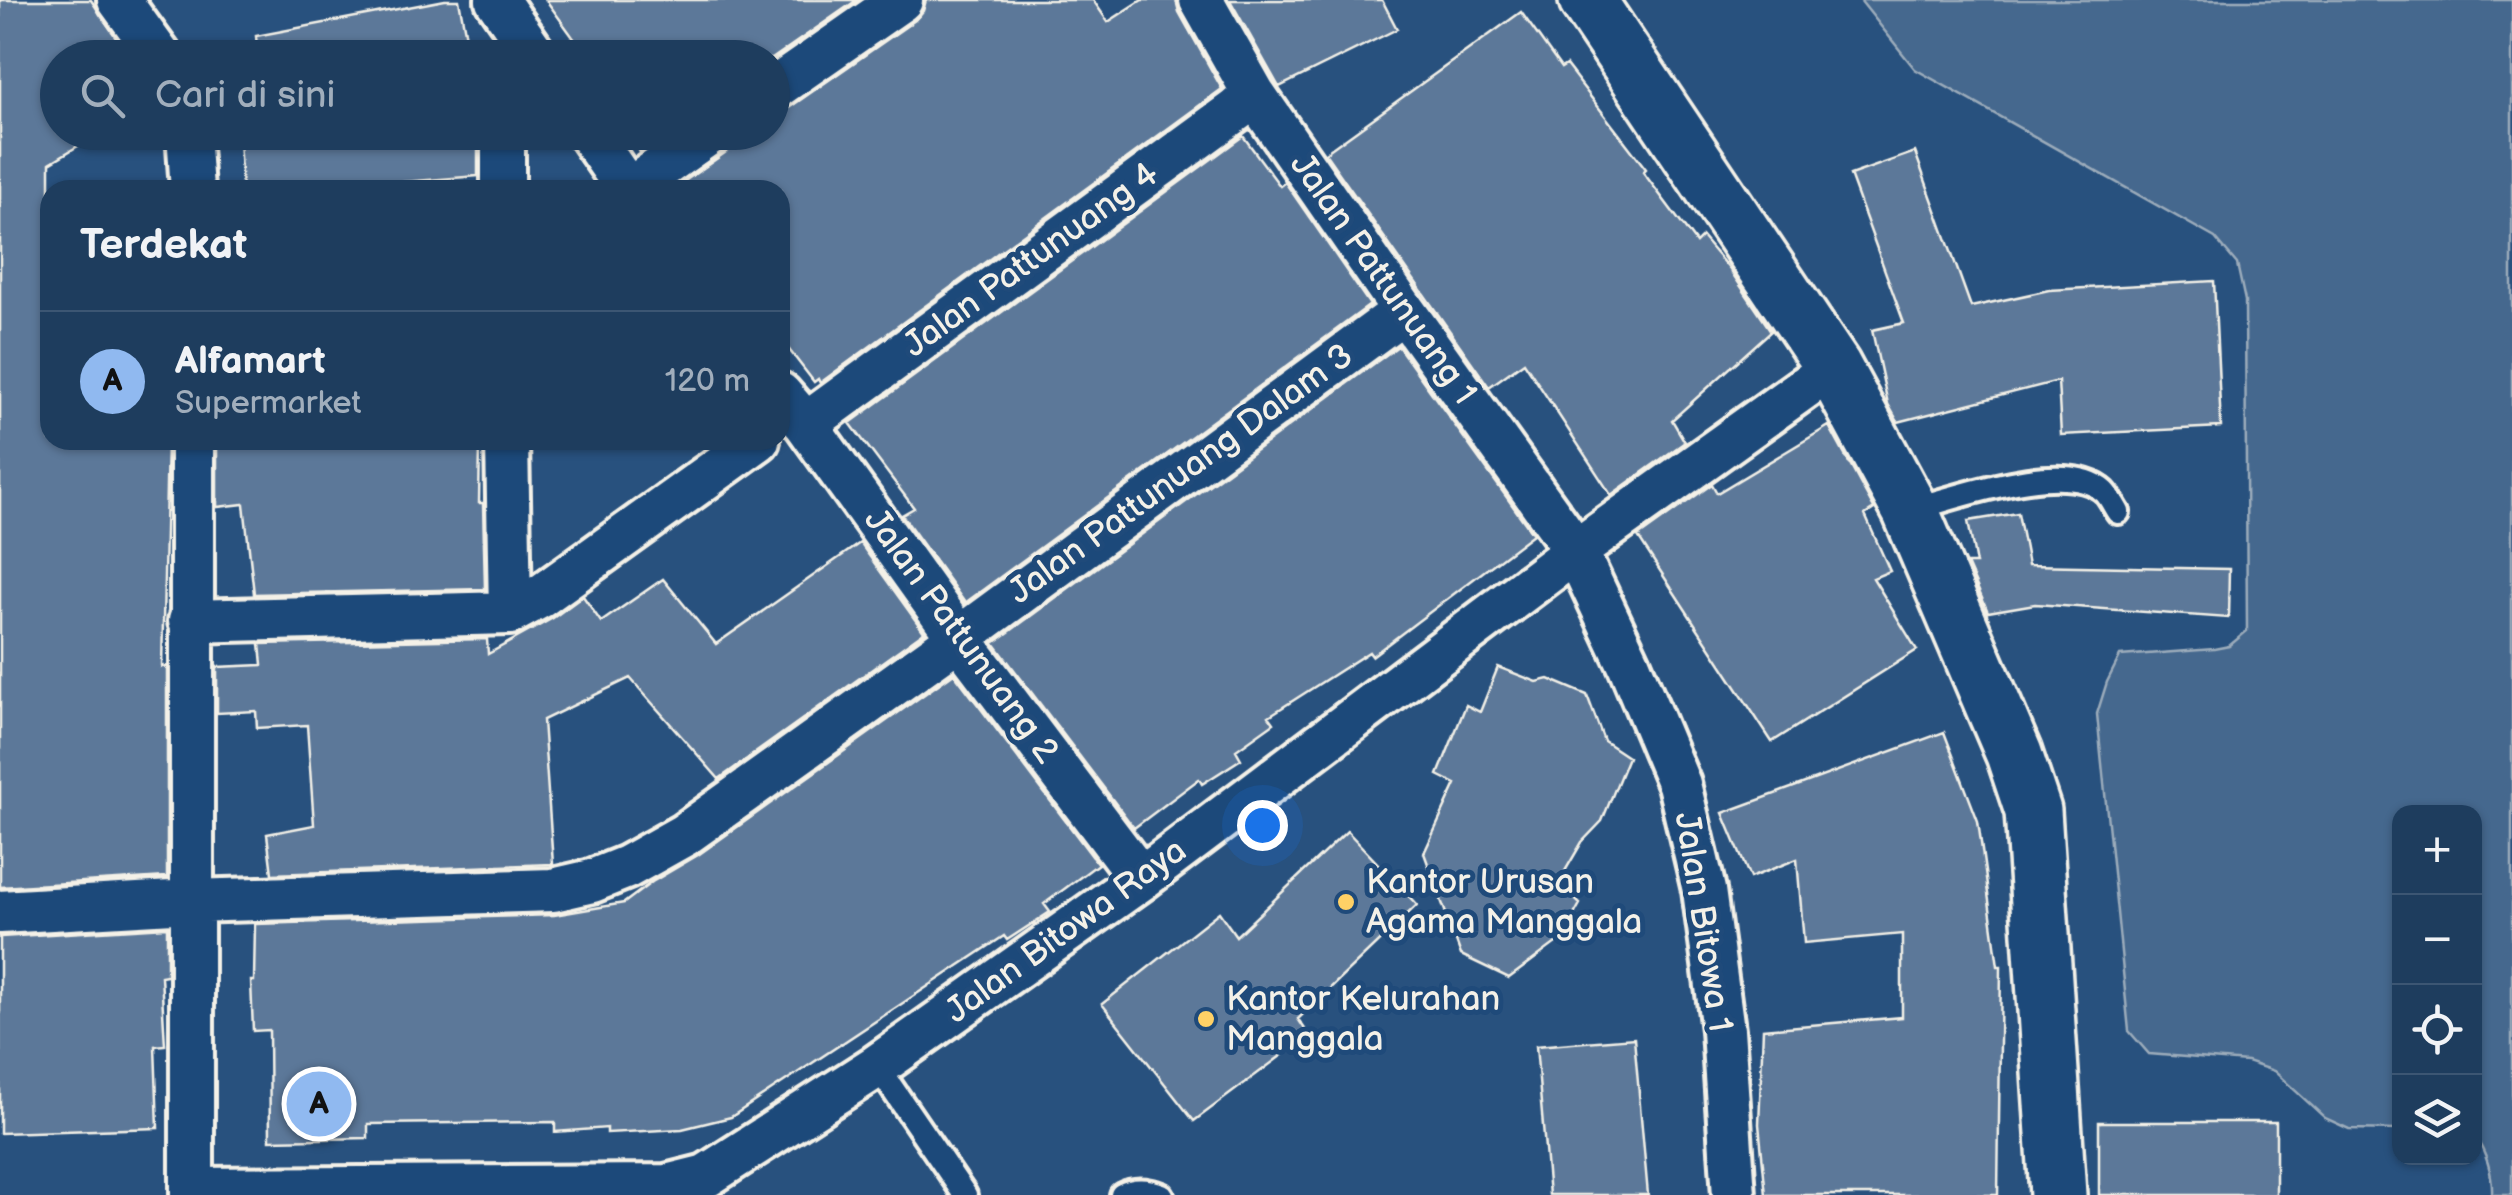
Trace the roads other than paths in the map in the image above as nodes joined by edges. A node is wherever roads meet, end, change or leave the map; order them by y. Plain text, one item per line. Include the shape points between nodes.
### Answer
1 (118, 0) edge
2 (901, 0) edge
3 (1201, 0) edge
4 (1587, 0) edge
5 (499, 3) edge
6 (148, 40) edge
7 (501, 40) edge
8 (524, 40) edge
9 (790, 77) edge
10 (1254, 94) junction
11 (189, 150) edge
12 (503, 150) edge
13 (600, 150) edge
14 (685, 150) edge
15 (191, 180) edge
16 (504, 180) edge
17 (621, 180) edge
18 (642, 180) edge
19 (1404, 311) junction
20 (1833, 366) junction
21 (790, 414) edge
22 (192, 450) edge
23 (507, 450) edge
24 (744, 450) edge
25 (1910, 510) junction
26 (2118, 512) dead end
27 (1576, 551) junction
28 (510, 612) junction
29 (190, 621) junction
30 (960, 638) junction
31 (1141, 879) junction
32 (190, 901) junction
33 (0, 912) edge
34 (876, 1066) junction
35 (192, 1192) edge
36 (965, 1195) edge
37 (1122, 1195) edge
38 (1162, 1195) edge
39 (1734, 1195) edge
40 (2058, 1195) edge

1 - 6 street
2 - 9 street
3 - 10 street, Jalan Pattunuang 1
4 - 20 street
5 - 7 street
5 - 8 street
10 - 19 street, Jalan Pattunuang 1
10 - 21 street, Jalan Pattunuang 4
11 - 15 street
12 - 16 street
13 - 17 street
14 - 18 street
19 - 27 street, Jalan Pattunuang 1
19 - 30 street, Jalan Pattunuang Dalam 3
20 - 25 street
20 - 27 street, Jalan Bitowa Raya
21 - 30 street, Jalan Pattunuang 2
22 - 29 street
23 - 28 street
24 - 28 street
25 - 26 lane via 2059,478 2105,492
25 - 40 street via 2033,811
27 - 31 street, Jalan Bitowa Raya
27 - 39 street, Jalan Bitowa 1 via 1680,784 1704,890 1723,1030
28 - 29 street
29 - 32 street
30 - 31 street, Jalan Pattunuang 2
30 - 32 street, Jalan Pattunuang Dalam 3 via 684,835 592,881 553,890
31 - 34 street, Jalan Bitowa Raya
32 - 33 street, Jalan Pattunuang Dalam 3
32 - 35 street
34 - 35 street, Jalan Bitowa Raya via 706,1176 666,1186
34 - 36 lane
37 - 38 lane

